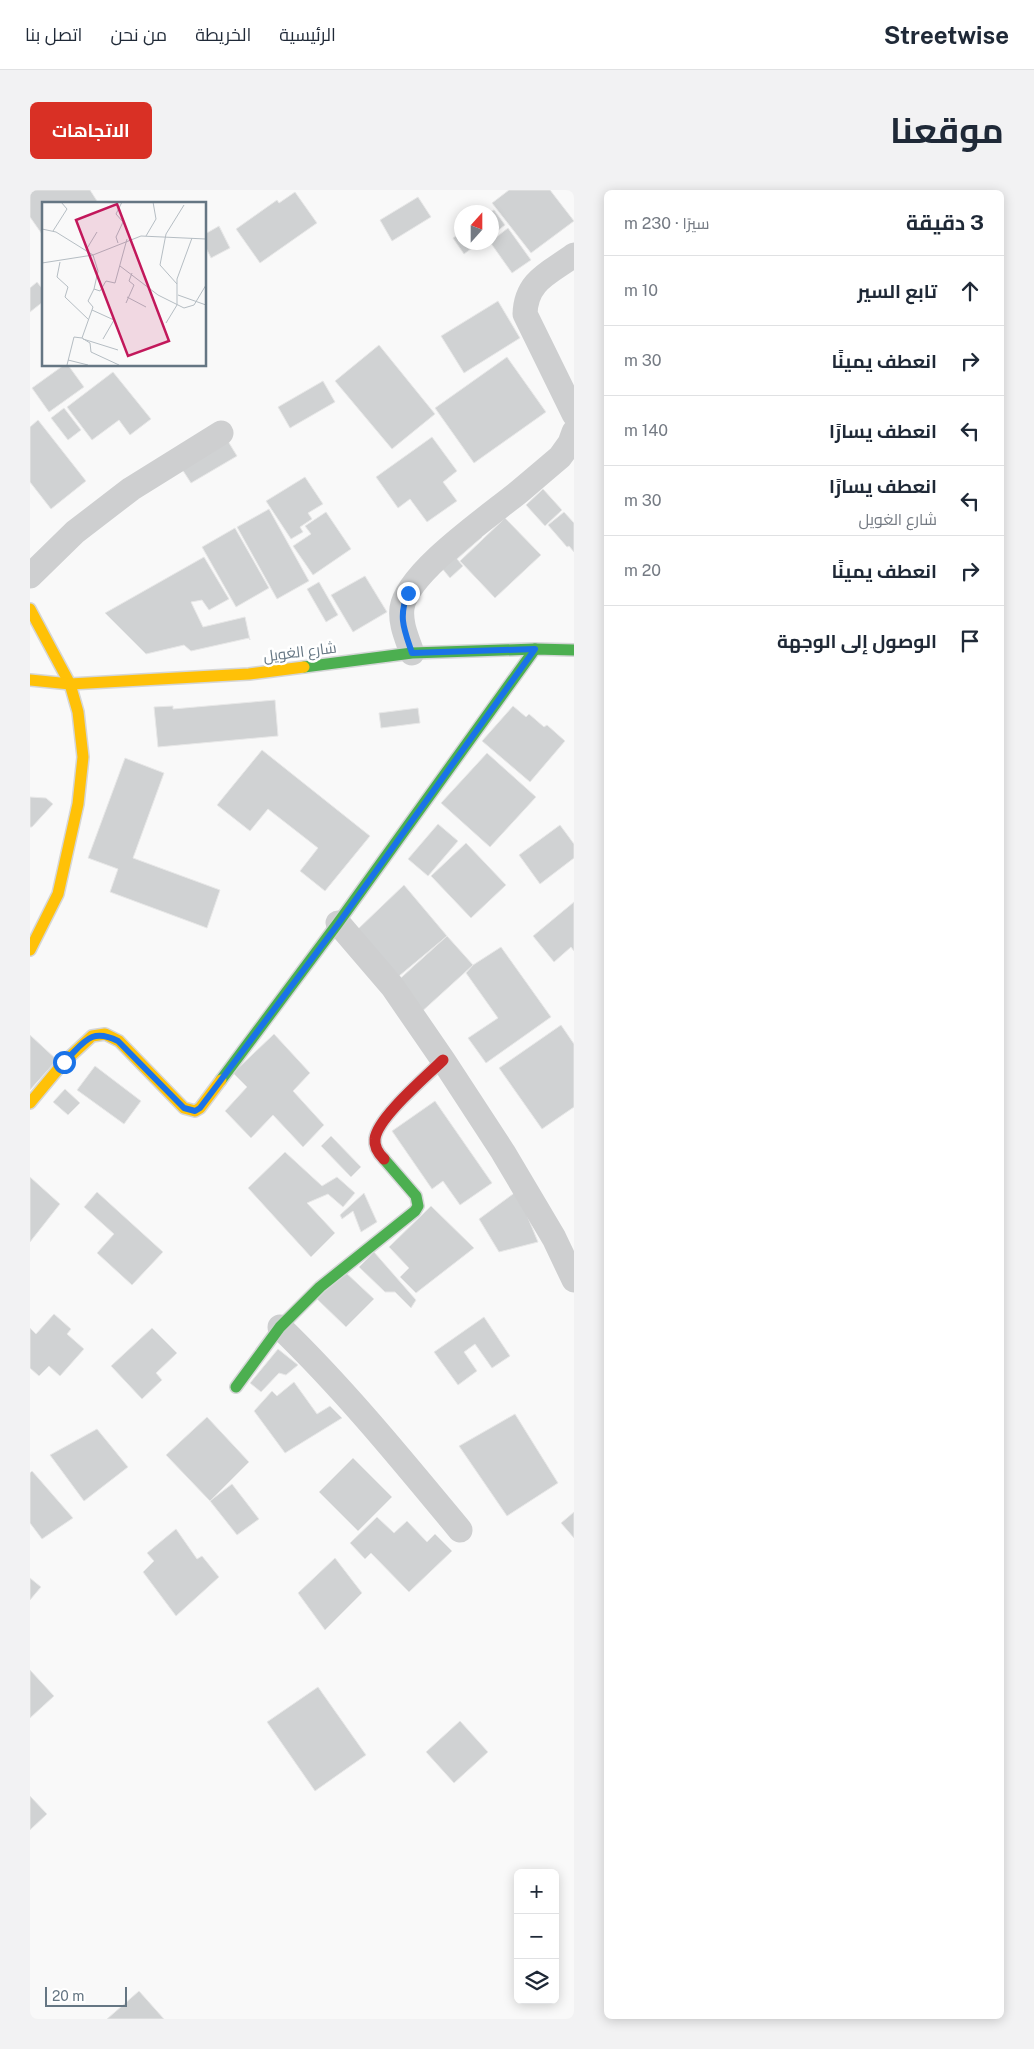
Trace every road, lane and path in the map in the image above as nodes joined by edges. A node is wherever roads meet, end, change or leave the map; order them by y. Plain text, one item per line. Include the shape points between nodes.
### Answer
1 (574, 255) edge
2 (574, 414) edge
3 (574, 432) edge
4 (221, 433) dead end
5 (30, 576) edge
6 (30, 609) edge
7 (535, 649) junction
8 (574, 650) edge
9 (412, 653) junction
10 (30, 680) edge
11 (70, 684) junction
12 (338, 924) junction
13 (30, 950) edge
14 (443, 1060) junction
15 (30, 1103) edge
16 (574, 1280) edge
17 (280, 1327) junction
18 (236, 1387) dead end
19 (460, 1530) dead end

1 - 2 street via 534,283 526,299 525,314
3 - 9 street via 560,457 444,552 408,593 402,607 402,624
4 - 5 street via 131,489 76,532
6 - 11 street
7 - 8 street, شارع الغويل
7 - 9 street, شارع الغويل
7 - 12 street
9 - 11 street, شارع الغويل via 249,674
10 - 11 street, شارع الغويل
11 - 13 street via 78,712 83,756 78,804 58,894
12 - 14 street via 392,986
12 - 15 street via 195,1111 184,1108 118,1041 105,1034 92,1036 64,1062
14 - 16 street via 554,1238
14 - 17 street via 381,1122 374,1139 378,1152 416,1196 418,1206 415,1211 320,1287
17 - 18 street
17 - 19 street via 384,1438

